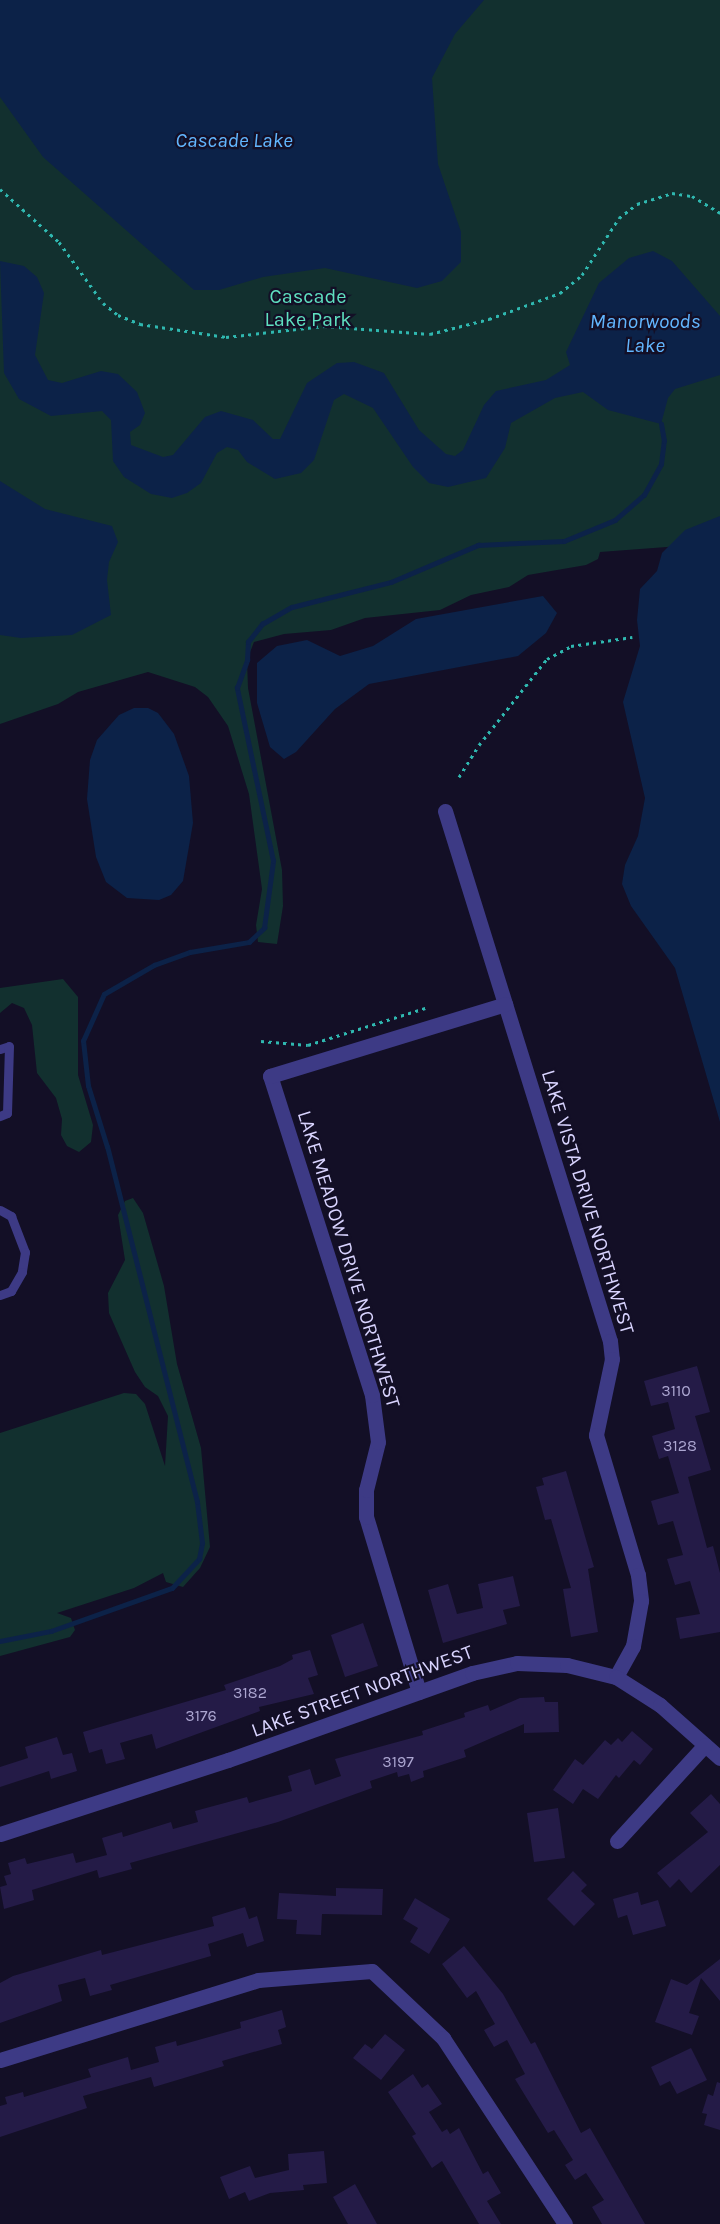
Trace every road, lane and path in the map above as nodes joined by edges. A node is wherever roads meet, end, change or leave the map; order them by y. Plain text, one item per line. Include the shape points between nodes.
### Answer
1 (0, 189) edge
2 (720, 213) edge
3 (632, 637) dead end
4 (459, 777) dead end
5 (445, 810) dead end
6 (505, 1004) junction
7 (425, 1008) dead end
8 (261, 1041) dead end
9 (0, 1049) edge
10 (0, 1116) edge
11 (0, 1210) edge
12 (0, 1295) edge
13 (616, 1677) junction
14 (419, 1692) junction
15 (705, 1745) junction
16 (720, 1758) edge
17 (0, 1834) edge
18 (617, 1841) dead end
19 (0, 2060) edge
20 (565, 2224) edge

1 - 2 path via 59,242 103,303 118,315 140,324 226,337 324,326 430,334 560,292 582,275 619,219 637,204 672,193 692,196
3 - 4 path via 571,646 547,659 478,745
5 - 6 street, LAKE VISTA DRIVE NORTHWEST
6 - 13 street, LAKE VISTA DRIVE NORTHWEST via 610,1341 612,1359 596,1435 638,1575 641,1601 633,1646
6 - 14 street, LAKE MEADOW DRIVE NORTHWEST via 270,1076 372,1395 378,1442 366,1490 366,1517
7 - 8 path via 308,1045
9 - 10 lane via 9,1046 7,1113
11 - 12 lane via 11,1216 25,1252 22,1272 11,1290
13 - 14 street, LAKE STREET NORTHWEST via 567,1665 518,1663 472,1673
13 - 15 street, LAKE STREET NORTHWEST via 660,1705
14 - 17 street, LAKE STREET NORTHWEST via 228,1760
15 - 16 street, LAKE STREET NORTHWEST
15 - 18 street
19 - 20 street via 258,1980 372,1971 443,2038

